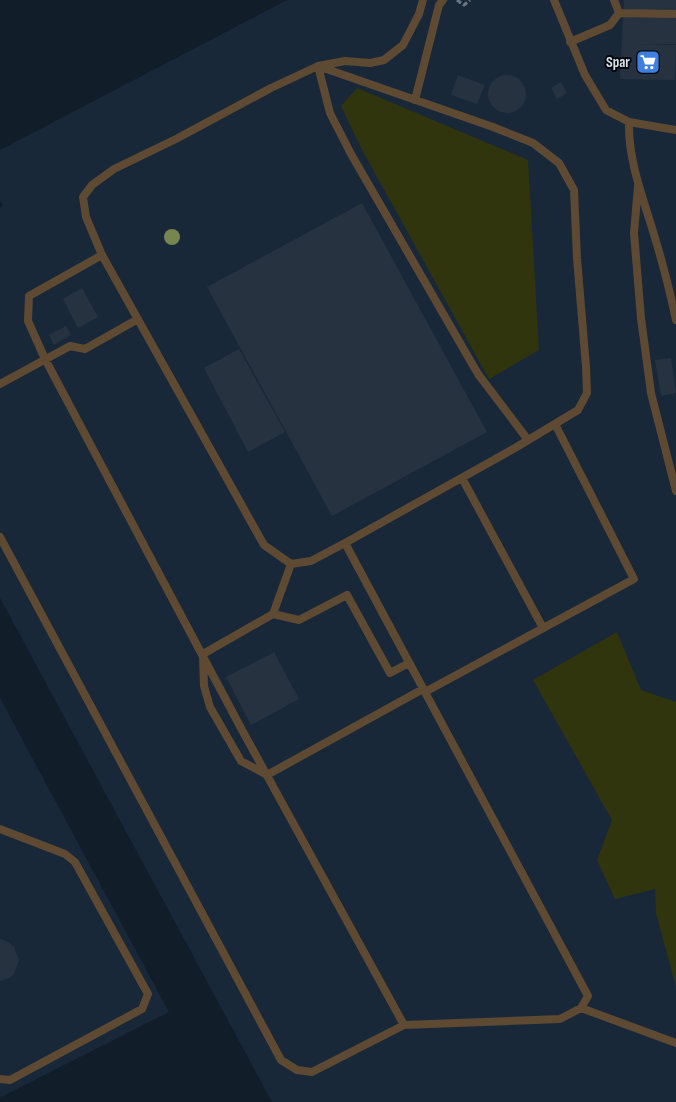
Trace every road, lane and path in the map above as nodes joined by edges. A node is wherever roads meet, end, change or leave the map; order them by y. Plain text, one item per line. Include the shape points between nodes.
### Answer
1 (424, 0) edge
2 (443, 0) edge
3 (457, 0) edge
4 (470, 0) edge
5 (554, 0) edge
6 (614, 0) edge
7 (619, 13) junction
8 (676, 14) edge
9 (570, 42) junction
10 (318, 66) junction
11 (415, 100) junction
12 (629, 122) junction
13 (676, 130) edge
14 (638, 186) junction
15 (102, 255) junction
16 (138, 319) junction
17 (676, 320) edge
18 (45, 359) junction
19 (0, 384) edge
20 (555, 424) junction
21 (528, 440) junction
22 (462, 478) junction
23 (676, 491) edge
24 (0, 537) edge
25 (345, 543) junction
26 (291, 564) junction
27 (274, 614) junction
28 (544, 628) junction
29 (203, 654) junction
30 (409, 663) junction
31 (424, 691) junction
32 (267, 774) junction
33 (0, 830) edge
34 (581, 1008) junction
35 (404, 1024) junction
36 (676, 1043) edge
37 (0, 1079) edge

1 - 10 lane via 403,45 384,60 370,63 345,61
2 - 11 lane via 439,5
3 - 4 path via 464,5
5 - 9 lane
6 - 7 lane
7 - 8 lane
7 - 9 lane via 610,25
9 - 12 lane via 606,110
10 - 11 lane
10 - 15 lane via 114,169 92,184 83,197 86,217
10 - 21 lane via 330,113 351,154 478,374
11 - 20 lane via 533,143 559,163 574,190 587,394 578,410
12 - 13 lane
12 - 14 lane via 628,137
14 - 17 lane via 656,240
14 - 23 lane via 634,233 640,318 651,393
15 - 16 lane
15 - 18 lane via 29,296 28,321
16 - 18 lane via 85,348 70,346
16 - 26 lane via 264,545
18 - 19 lane
18 - 29 lane
20 - 21 lane
20 - 28 lane via 634,579
21 - 22 lane
22 - 25 lane
22 - 28 lane
24 - 35 lane via 281,1060 297,1070 312,1072
25 - 26 lane via 311,561
25 - 30 lane
26 - 27 lane
27 - 29 lane
27 - 30 lane via 299,620 347,595 390,673
28 - 31 lane
29 - 32 lane
29 - 32 lane via 204,686 210,707 241,762
30 - 31 lane
31 - 32 lane
31 - 34 lane via 588,996
32 - 35 lane
33 - 37 lane via 65,854 75,862 148,994 142,1009 10,1080
34 - 35 lane via 560,1019
34 - 36 lane

